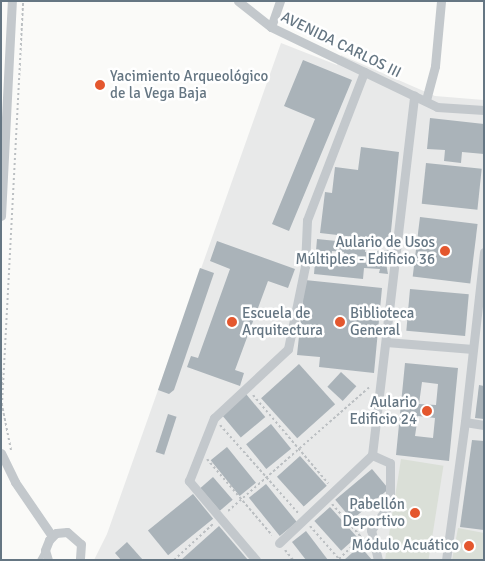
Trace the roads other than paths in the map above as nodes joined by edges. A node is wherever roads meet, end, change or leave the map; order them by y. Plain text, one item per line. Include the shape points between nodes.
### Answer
1 (12, 1) edge
2 (238, 1) edge
3 (280, 1) edge
4 (441, 1) edge
5 (271, 27) junction
6 (364, 72) junction
7 (414, 95) junction
8 (426, 100) junction
9 (484, 110) edge
10 (1, 216) edge
11 (484, 252) edge
12 (481, 316) edge
13 (386, 342) junction
14 (473, 349) junction
15 (465, 422) junction
16 (484, 425) edge
17 (1, 453) edge
18 (372, 455) junction
19 (52, 536) junction
20 (279, 543) road end
21 (45, 550) junction
22 (39, 560) edge
23 (48, 560) edge
24 (80, 560) edge
25 (256, 560) edge
26 (378, 560) edge
27 (446, 560) edge

1 - 10 street
2 - 5 street, AVENIDA CARLOS III
3 - 5 street
4 - 8 street via 435,66
5 - 6 street, AVENIDA CARLOS III
6 - 7 street, AVENIDA CARLOS III
6 - 25 street via 307,220 305,266 288,349 214,418 189,481
7 - 8 street, AVENIDA CARLOS III
7 - 13 street
8 - 9 street, AVENIDA CARLOS III via 437,106
11 - 12 street
12 - 14 street
13 - 14 street
13 - 18 street
14 - 15 street
15 - 16 street
15 - 27 street
17 - 19 street via 15,482
18 - 20 street
18 - 26 street via 390,463 390,504 371,530
19 - 21 street
19 - 24 street via 67,532 77,538 82,550
21 - 22 lane
21 - 23 street

